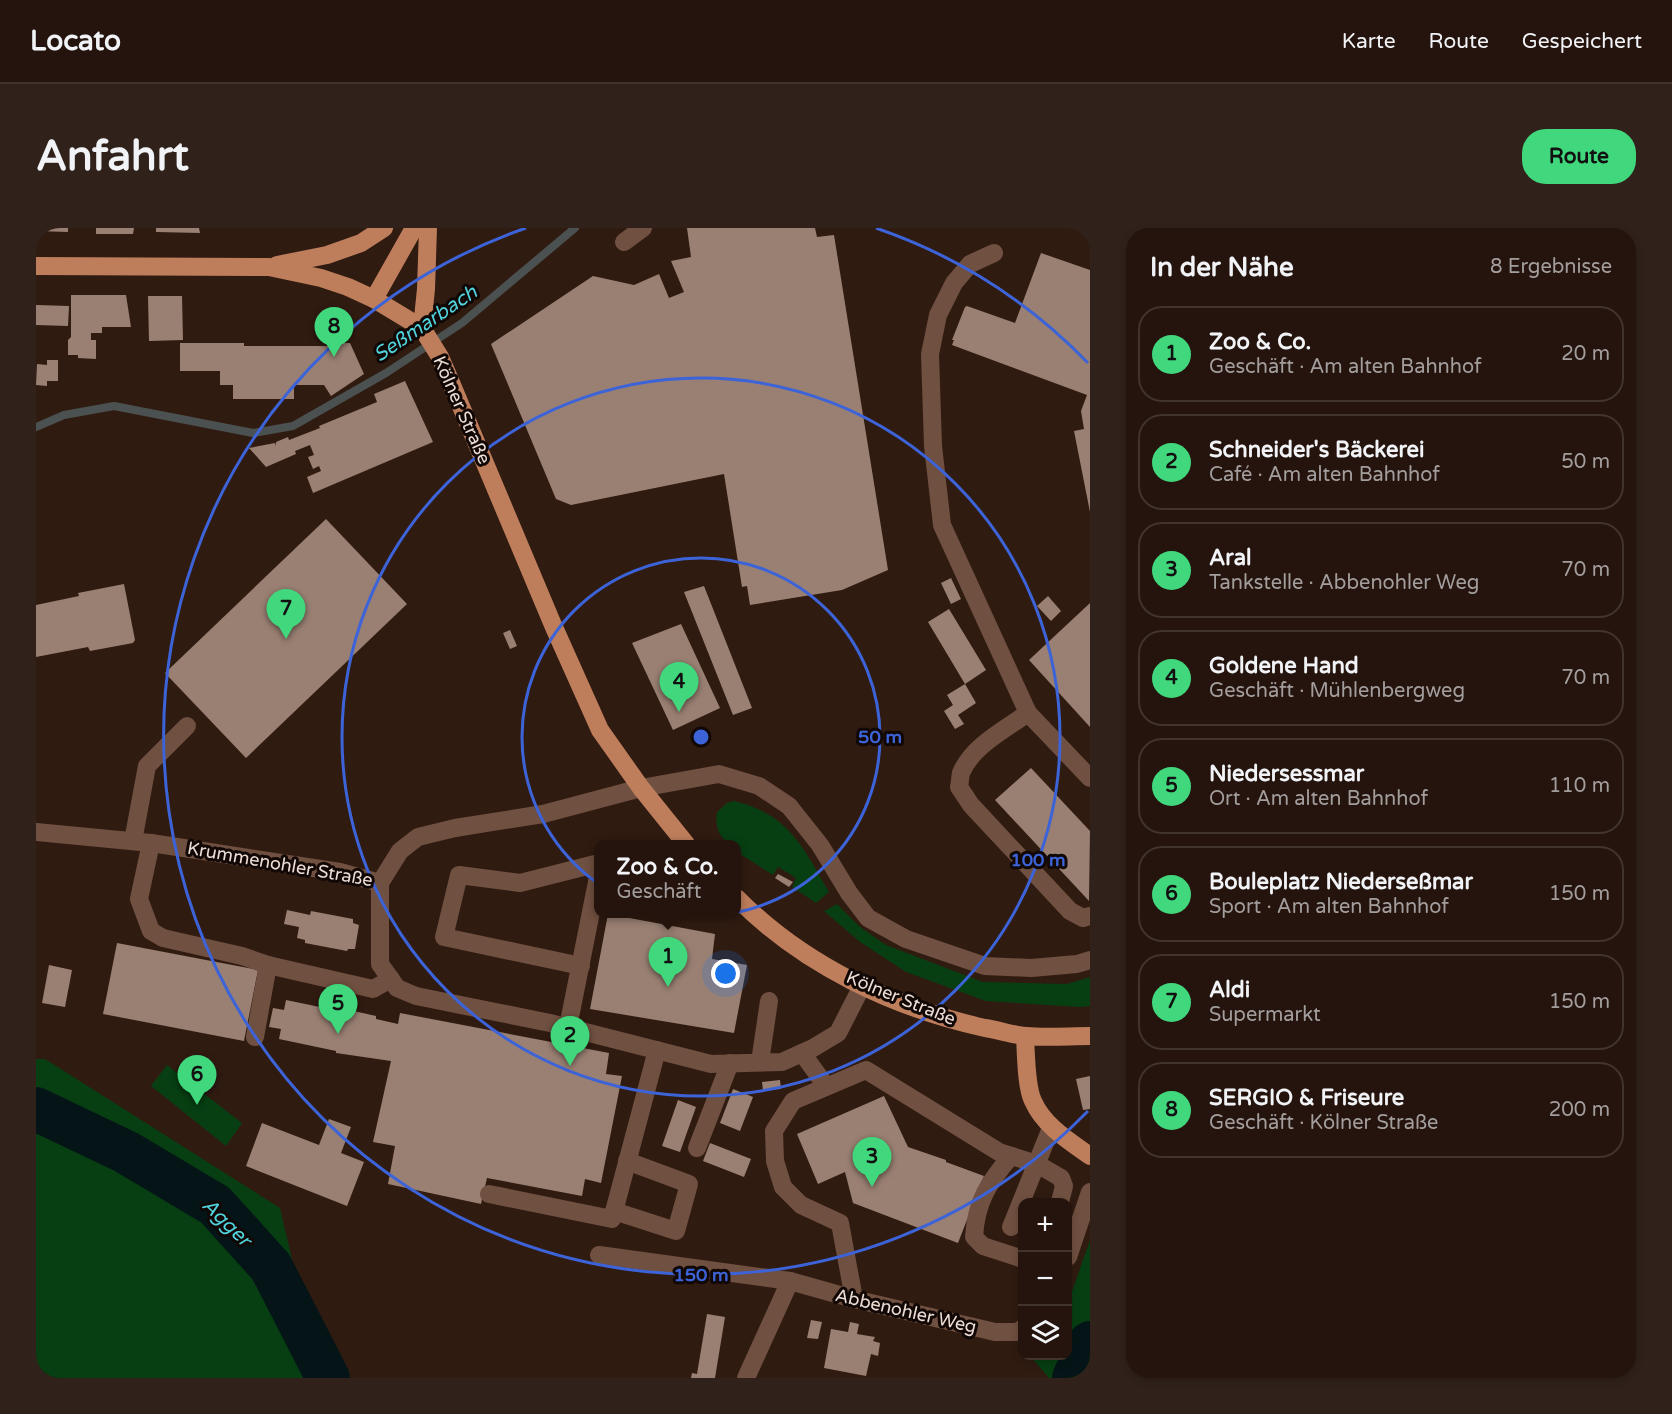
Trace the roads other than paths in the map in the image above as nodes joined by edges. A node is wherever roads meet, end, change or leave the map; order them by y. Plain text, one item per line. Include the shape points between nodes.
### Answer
1 (384, 228) edge
2 (414, 228) edge
3 (428, 228) edge
4 (644, 228) edge
5 (624, 242) dead end
6 (994, 253) dead end
7 (36, 266) edge
8 (269, 267) junction
9 (374, 299) junction
10 (424, 331) junction
11 (1028, 713) junction
12 (187, 726) dead end
13 (1090, 778) edge
14 (641, 788) junction
15 (36, 832) edge
16 (683, 840) edge
17 (142, 842) junction
18 (594, 864) edge
19 (380, 883) junction
20 (594, 897) edge
21 (741, 902) edge
22 (1090, 916) edge
23 (1090, 960) edge
24 (268, 966) junction
25 (580, 966) junction
26 (391, 979) junction
27 (862, 987) junction
28 (769, 1001) dead end
29 (568, 1027) junction
30 (1025, 1036) junction
31 (1090, 1036) edge
32 (255, 1037) dead end
33 (657, 1050) junction
34 (802, 1053) junction
35 (760, 1062) junction
36 (730, 1063) junction
37 (826, 1086) junction
38 (1051, 1128) junction
39 (697, 1148) dead end
40 (1011, 1156) junction
41 (1090, 1156) edge
42 (627, 1161) junction
43 (1037, 1164) junction
44 (1090, 1192) edge
45 (489, 1194) dead end
46 (1061, 1198) edge
47 (614, 1211) junction
48 (1011, 1227) dead end
49 (1070, 1252) edge
50 (599, 1255) dead end
51 (1018, 1257) edge
52 (790, 1281) junction
53 (854, 1299) junction
54 (1018, 1332) edge
55 (746, 1378) edge

1 - 8 main road via 361,243 327,255
2 - 9 main road
3 - 10 main road
4 - 5 street
6 - 11 street via 970,264 954,283 938,315 930,354 933,446 942,525
7 - 8 main road, Kölner Straße
8 - 9 main road, Kölner Straße via 348,286
9 - 10 main road, Kölner Straße
10 - 14 main road, Kölner Straße via 440,357 600,730
11 - 13 street
11 - 22 street via 972,756 961,773 959,787 971,805 1070,911 1083,918
12 - 17 street via 147,766
14 - 16 main road, Kölner Straße
14 - 19 street, Krummenohler Straße via 543,814 418,837 400,851
14 - 23 street, Krummenohler Straße via 719,774 759,786 789,806 868,918 906,939 985,966 1031,968
15 - 17 street, Krummenohler Straße
17 - 19 street, Krummenohler Straße via 340,872
17 - 24 street via 140,899 151,931 163,938
18 - 25 street via 520,883 459,875 444,937
19 - 26 street via 380,964
20 - 25 street
21 - 27 main road, Kölner Straße via 761,922
24 - 26 street via 373,988
24 - 32 street
25 - 29 street
26 - 29 street via 397,988 416,996
27 - 30 main road, Kölner Straße via 947,1019
27 - 34 street via 838,1033
28 - 35 street
29 - 33 street
30 - 31 main road, Kölner Straße
30 - 38 main road via 1032,1101
33 - 36 street via 711,1064
33 - 42 street
34 - 35 street via 782,1062
34 - 37 street
35 - 36 street
36 - 39 street
37 - 40 street via 866,1071
37 - 53 street via 793,1101 774,1131 775,1161 783,1187 801,1205 840,1223
38 - 41 main road
38 - 43 street
40 - 43 street
40 - 51 street via 991,1180 975,1216 974,1237 983,1246
42 - 47 street
42 - 47 street via 689,1184 676,1232
43 - 46 street via 1061,1178
43 - 48 street
44 - 49 street
45 - 47 street via 612,1219
50 - 52 street, Abbenohler Weg
52 - 53 street, Abbenohler Weg
52 - 55 street
53 - 54 street, Abbenohler Weg via 995,1332

